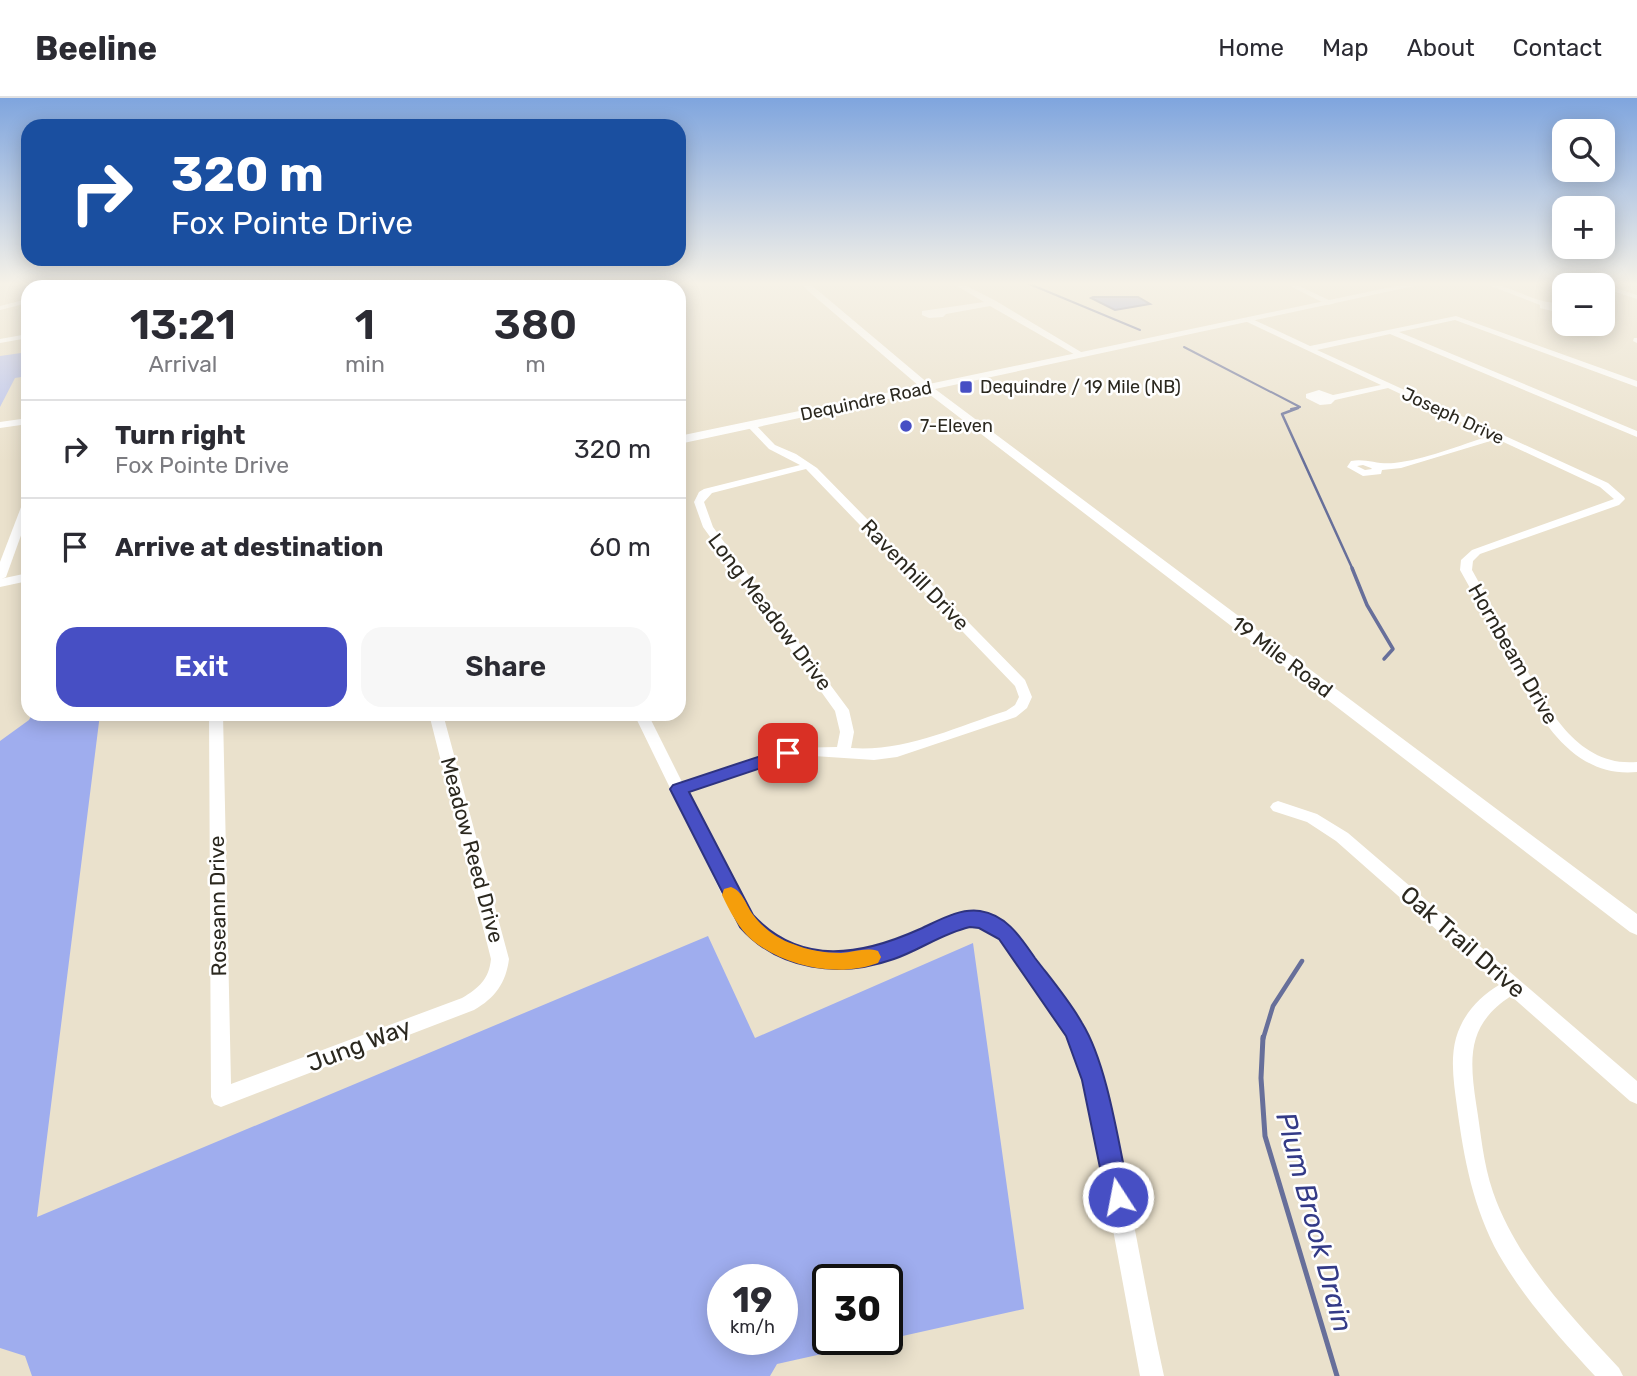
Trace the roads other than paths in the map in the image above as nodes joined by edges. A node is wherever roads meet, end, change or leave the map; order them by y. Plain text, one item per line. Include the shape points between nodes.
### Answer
1 (873, 343) edge
2 (1061, 343) edge
3 (1140, 343) edge
4 (1295, 343) edge
5 (1337, 343) edge
6 (1417, 343) edge
7 (1526, 343) edge
8 (1309, 349) junction
9 (1082, 355) junction
10 (1637, 384) edge
11 (1388, 386) junction
12 (927, 388) junction
13 (1331, 398) dead end
14 (21, 422) edge
15 (757, 424) junction
16 (0, 425) edge
17 (1637, 434) edge
18 (1498, 436) junction
19 (686, 439) edge
20 (808, 466) junction
21 (1377, 468) dead end
22 (21, 521) edge
23 (1467, 560) joint
24 (0, 577) edge
25 (21, 579) edge
26 (0, 583) edge
27 (216, 721) edge
28 (438, 721) edge
29 (644, 721) edge
30 (843, 754) junction
31 (1637, 767) edge
32 (678, 789) junction
33 (1278, 807) dead end
34 (1637, 926) edge
35 (1513, 985) junction
36 (493, 986) joint
37 (1637, 1094) edge
38 (221, 1097) joint
39 (1152, 1376) edge
40 (1611, 1376) edge

1 - 12 main road, 19 Mile Road
2 - 9 street
3 - 9 main road, Dequindre Road
4 - 8 street, Joseph Drive
5 - 8 street
6 - 17 street
7 - 10 street
8 - 11 street, Joseph Drive
9 - 12 main road, Dequindre Road
11 - 13 street
11 - 18 street, Joseph Drive
12 - 15 main road, Dequindre Road
12 - 34 main road, 19 Mile Road
14 - 16 street
15 - 19 main road, Dequindre Road
15 - 20 street, Ravenhill Drive via 772,447
18 - 21 street via 1398,467
18 - 23 street, Joseph Drive via 1604,485 1620,499 1483,549
20 - 30 street, Long Meadow Drive via 708,491 699,502 708,527 842,710 847,732
20 - 30 street, Ravenhill Drive via 1020,683 1026,695 1018,710 897,752
22 - 24 street
23 - 31 street, Hornbeam Drive via 1468,577 1551,722 1582,752 1618,768
25 - 26 main road
27 - 38 street, Roseann Drive
28 - 36 street, Meadow Reed Drive via 500,958
29 - 32 street
30 - 32 street via 788,753
32 - 39 street via 747,921 758,934 786,951 821,960 857,960 970,919 995,925 1017,946 1062,1008 1085,1055 1111,1159
33 - 35 street, Oak Trail Drive via 1312,818 1342,837
35 - 37 street, Oak Trail Drive
35 - 40 street via 1476,1014 1464,1043 1463,1083 1476,1166 1490,1215 1522,1272
36 - 38 street, Jung Way via 468,1004

